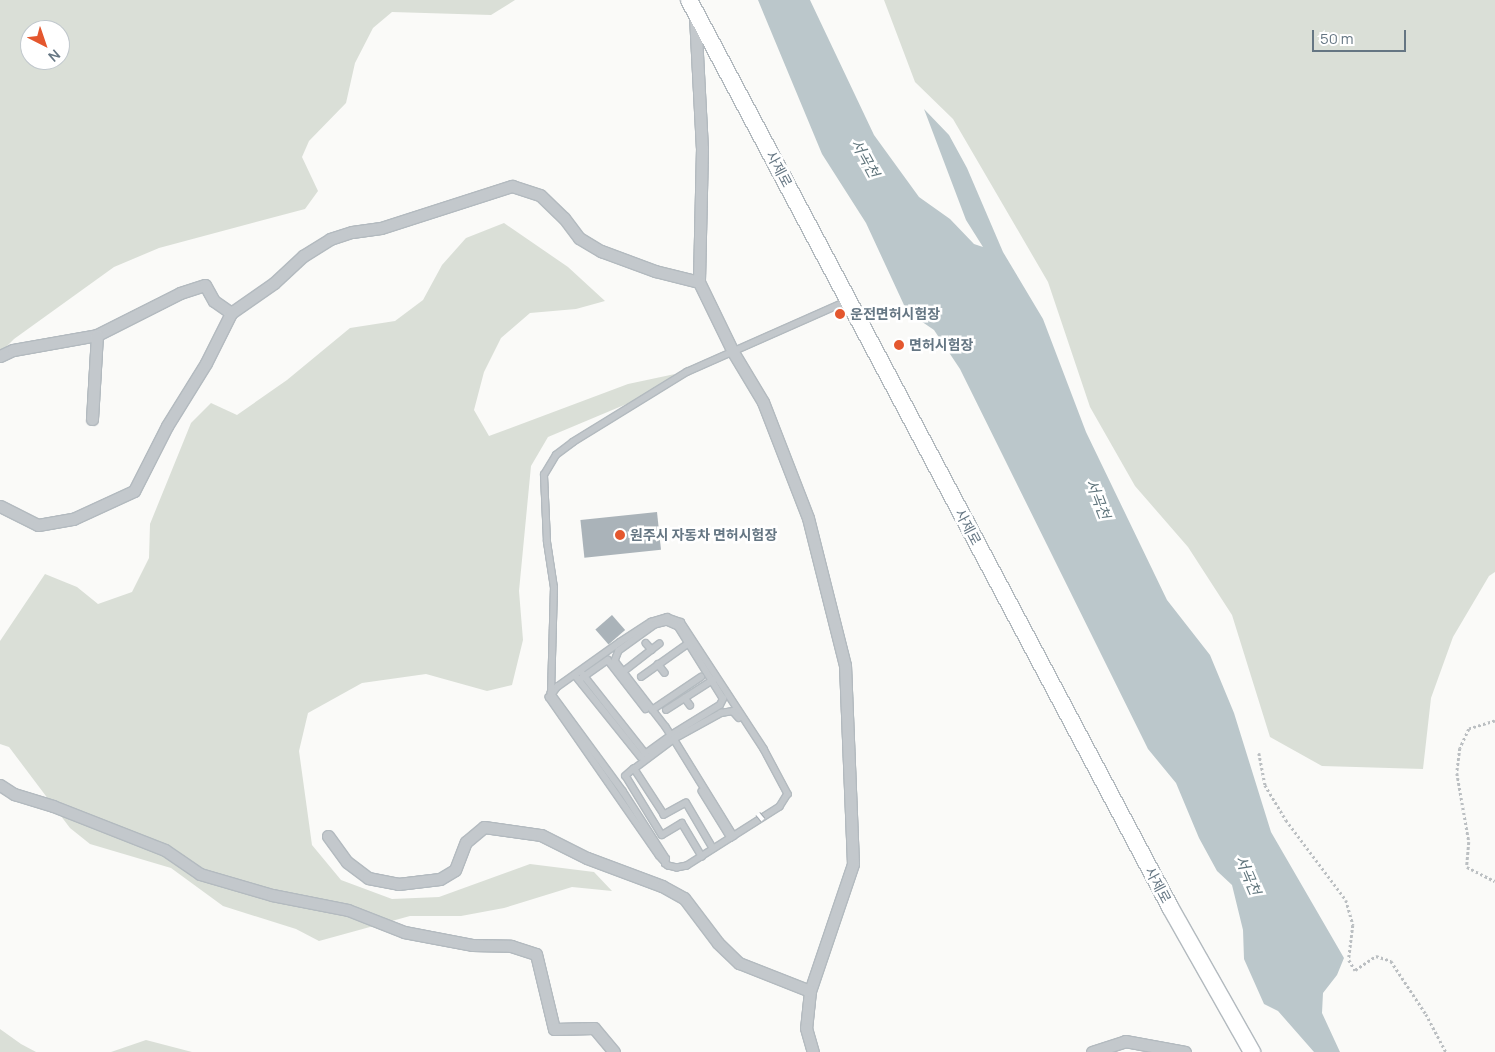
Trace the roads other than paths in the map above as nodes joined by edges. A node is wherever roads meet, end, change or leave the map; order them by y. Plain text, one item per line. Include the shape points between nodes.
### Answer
1 (692, 6) edge
2 (698, 282) junction
3 (849, 300) junction
4 (231, 313) junction
5 (97, 334) junction
6 (733, 352) junction
7 (0, 356) edge
8 (92, 420) dead end
9 (0, 506) edge
10 (646, 643) dead end
11 (689, 643) junction
12 (659, 644) dead end
13 (652, 650) junction
14 (658, 664) junction
15 (623, 672) junction
16 (665, 673) dead end
17 (579, 676) junction
18 (641, 677) dead end
19 (701, 677) dead end
20 (713, 680) junction
21 (550, 696) junction
22 (685, 698) junction
23 (690, 705) dead end
24 (652, 710) junction
25 (666, 710) dead end
26 (671, 738) junction
27 (634, 769) junction
28 (0, 785) edge
29 (328, 836) dead end
30 (732, 836) junction
31 (713, 849) junction
32 (702, 856) junction
33 (810, 991) junction
34 (614, 1052) edge
35 (813, 1052) edge
36 (1092, 1052) edge
37 (1185, 1052) edge
38 (1250, 1052) edge

1 - 2 street via 702,148
1 - 3 street, 사제로
2 - 4 street via 655,271 601,251 578,238 564,218 540,195 512,186 380,228 330,239 303,256 274,283
2 - 6 street
3 - 6 lane
3 - 38 street, 사제로
4 - 5 street via 214,300 205,285 180,293
4 - 9 street via 134,491 73,519 38,525
5 - 7 street via 13,350
5 - 8 street
6 - 21 lane via 687,372 572,442 556,455 544,476 554,610
6 - 33 street via 763,402 808,518 845,664 853,864
10 - 13 lane
11 - 14 lane
11 - 15 lane via 676,625 660,623 616,654 615,661
11 - 20 lane
12 - 13 lane
13 - 15 lane
14 - 16 lane
14 - 18 lane
15 - 24 lane
17 - 21 lane
17 - 26 lane via 646,754
17 - 26 lane via 608,660
17 - 30 lane via 657,618 674,618 680,622 787,788 783,804
19 - 24 lane via 687,682
20 - 22 lane
20 - 26 lane via 722,693 720,705
21 - 32 lane via 665,864 681,868
22 - 23 lane
22 - 25 lane
24 - 26 lane
26 - 27 lane
26 - 30 lane
26 - 30 lane via 721,713 733,711 765,758 785,791 784,799
27 - 31 lane via 664,815 686,803
27 - 32 lane via 626,776 662,834 682,823
28 - 34 street via 14,794 164,850 200,874 272,895 348,910 404,932 472,945 511,946 536,954 554,1028 594,1028
29 - 33 street via 347,862 368,878 398,884 440,879 455,870 466,842 484,826 541,835 587,858 662,886 684,898 718,943 739,963
30 - 31 lane
31 - 32 lane
33 - 35 street via 806,1028
36 - 37 street via 1110,1044 1135,1041

